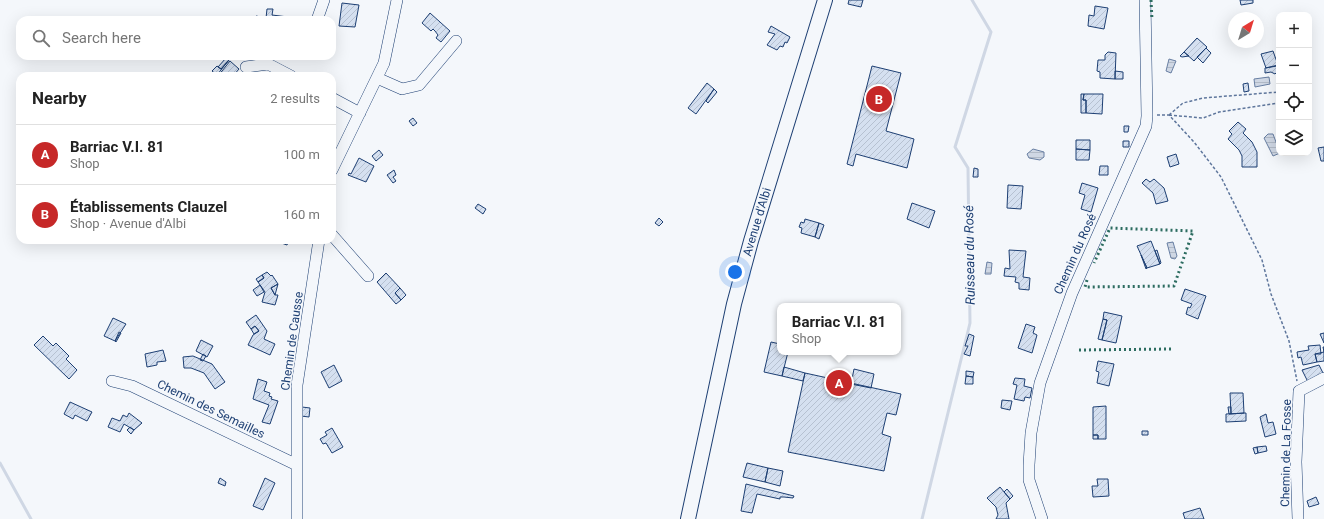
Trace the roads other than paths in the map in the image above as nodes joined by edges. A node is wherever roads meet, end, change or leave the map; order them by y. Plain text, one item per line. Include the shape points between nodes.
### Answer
1 (324, 0) edge
2 (397, 0) edge
3 (825, 0) edge
4 (1145, 0) edge
5 (318, 16) edge
6 (456, 41) dead end
7 (246, 68) dead end
8 (283, 72) edge
9 (377, 78) junction
10 (336, 100) edge
11 (360, 113) junction
12 (336, 162) edge
13 (336, 240) edge
14 (318, 244) edge
15 (368, 276) dead end
16 (1324, 378) edge
17 (112, 381) dead end
18 (297, 465) junction
19 (297, 519) edge
20 (688, 519) edge
21 (1042, 519) edge
22 (1298, 519) edge

1 - 5 street
2 - 9 street via 384,63
3 - 20 main road, Avenue d'Albi via 734,304
4 - 21 street, Chemin du Rosé via 1146,126 1063,314 1040,383 1031,433 1029,480
6 - 9 street via 419,85 402,89
7 - 8 street via 268,64
9 - 11 street
10 - 11 street
11 - 12 street
13 - 15 street
14 - 18 street, Chemin de Causse via 297,385
16 - 22 street, Chemin de La Fosse via 1300,391 1296,462
17 - 18 street, Chemin des Semailles via 132,386
18 - 19 street, Chemin de Causse

